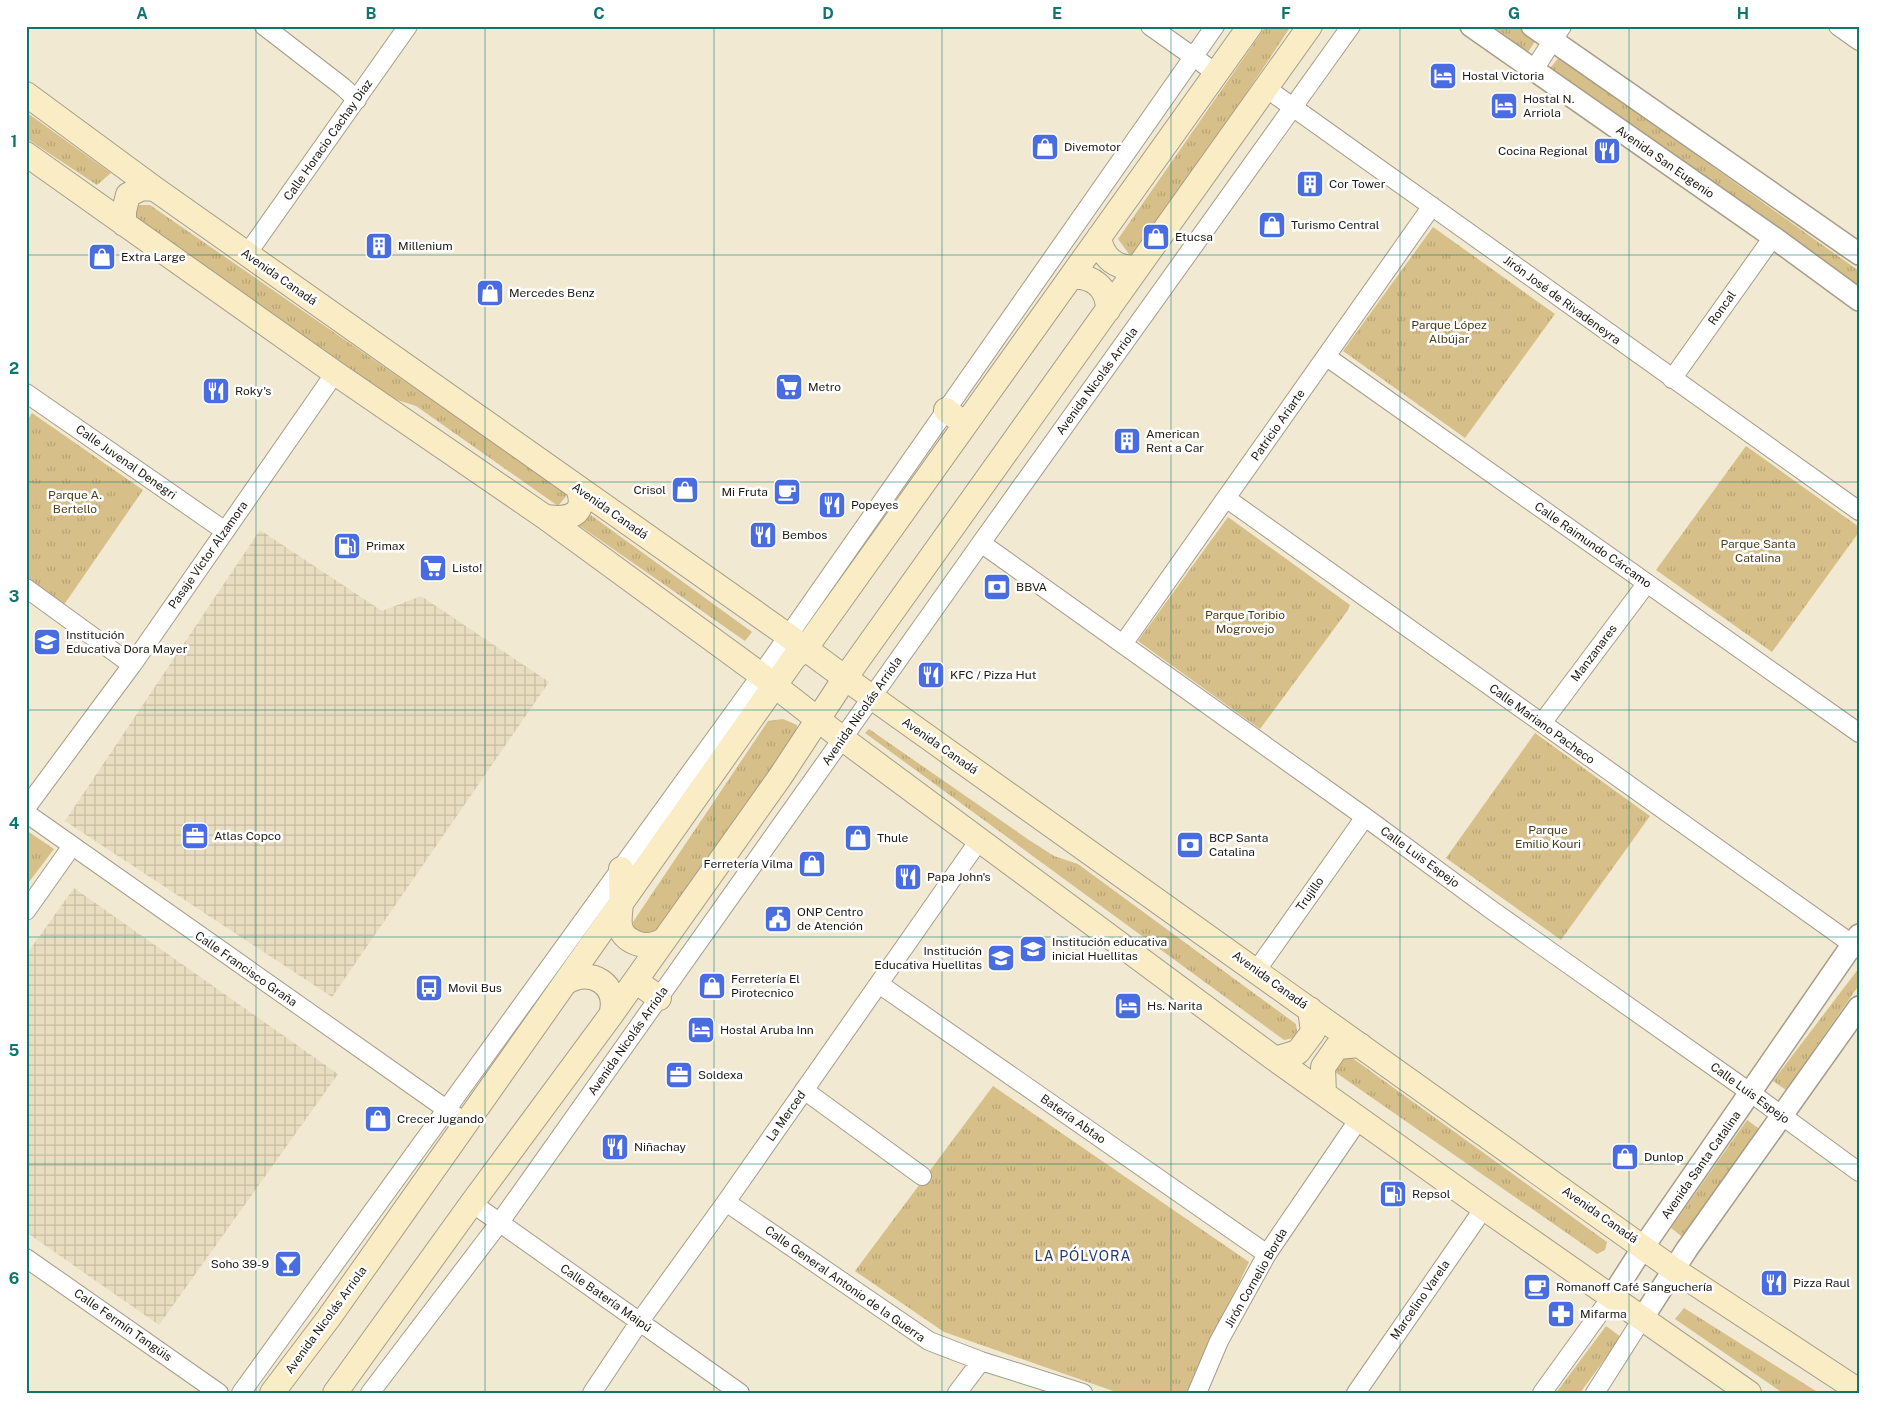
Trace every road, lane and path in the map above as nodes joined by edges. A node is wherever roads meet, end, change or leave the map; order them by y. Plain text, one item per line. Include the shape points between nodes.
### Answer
1 (264, 26) edge
2 (408, 26) edge
3 (1150, 26) edge
4 (1215, 26) edge
5 (1250, 26) edge
6 (1310, 26) edge
7 (1351, 26) edge
8 (1471, 26) edge
9 (1532, 26) edge
10 (1838, 26) edge
11 (1557, 33) edge
12 (1859, 41) edge
13 (1194, 58) junction
14 (1533, 71) junction
15 (1216, 73) junction
16 (1266, 88) junction
17 (26, 94) edge
18 (357, 100) junction
19 (1292, 107) junction
20 (26, 154) edge
21 (155, 189) junction
22 (1432, 206) junction
23 (124, 224) junction
24 (1099, 237) junction
25 (1773, 237) junction
26 (247, 254) junction
27 (1859, 254) edge
28 (1138, 267) junction
29 (1071, 277) junction
30 (1859, 300) edge
31 (1108, 310) junction
32 (1327, 356) junction
33 (335, 373) junction
34 (1672, 379) junction
35 (29, 400) edge
36 (946, 410) junction
37 (965, 424) junction
38 (578, 488) junction
39 (1226, 498) junction
40 (1859, 511) edge
41 (545, 517) junction
42 (225, 531) junction
43 (981, 543) junction
44 (1647, 583) junction
45 (26, 588) edge
46 (796, 642) junction
47 (1123, 644) junction
48 (132, 666) junction
49 (845, 678) junction
50 (767, 681) junction
51 (872, 697) junction
52 (818, 719) junction
53 (1542, 723) junction
54 (1859, 733) edge
55 (843, 739) junction
56 (26, 808) edge
57 (26, 813) edge
58 (1365, 817) junction
59 (980, 839) junction
60 (72, 846) junction
61 (621, 869) junction
62 (621, 905) junction
63 (26, 911) edge
64 (665, 939) junction
65 (1857, 943) edge
66 (1256, 970) junction
67 (636, 981) junction
68 (565, 983) junction
69 (879, 984) junction
70 (659, 998) junction
71 (1859, 1006) edge
72 (1310, 1009) junction
73 (611, 1015) junction
74 (1360, 1045) junction
75 (1276, 1059) junction
76 (804, 1090) junction
77 (1751, 1093) junction
78 (1324, 1094) junction
79 (447, 1109) junction
80 (1782, 1116) junction
81 (1358, 1119) junction
82 (467, 1124) junction
83 (1859, 1172) edge
84 (922, 1176) dead end
85 (726, 1202) junction
86 (472, 1203) junction
87 (1484, 1208) junction
88 (500, 1222) junction
89 (1644, 1246) junction
90 (1267, 1254) junction
91 (26, 1258) edge
92 (1673, 1269) junction
93 (1612, 1296) junction
94 (1642, 1319) junction
95 (640, 1321) junction
96 (981, 1361) junction
97 (1859, 1391) edge
98 (219, 1393) edge
99 (241, 1393) edge
100 (272, 1393) edge
101 (335, 1393) edge
102 (370, 1393) edge
103 (592, 1393) edge
104 (740, 1393) edge
105 (957, 1393) edge
106 (1083, 1393) edge
107 (1197, 1393) edge
108 (1356, 1393) edge
109 (1542, 1393) edge
110 (1595, 1393) edge
111 (1749, 1393) edge

1 - 18 street
2 - 18 street, Calle Horacio Cachay Diaz
3 - 13 street
4 - 13 street, Avenida Nicolás Arriola
5 - 15 main road, Avenida Nicolás Arriola
6 - 16 main road
7 - 19 street, Avenida Nicolás Arriola
8 - 14 street, Avenida San Eugenio
9 - 11 street
10 - 12 street
11 - 14 street
11 - 27 street
13 - 15 street
13 - 36 street, Avenida Nicolás Arriola
14 - 25 street, Avenida San Eugenio
15 - 24 main road, Avenida Nicolás Arriola
16 - 19 street, Jirón José de Rivadeneyra
16 - 28 main road
17 - 21 main road, Avenida Canadá
18 - 26 street, Calle Horacio Cachay Diaz
19 - 22 street, Jirón José de Rivadeneyra
19 - 43 street, Avenida Nicolás Arriola
20 - 23 main road
21 - 23 main road via 142,188 128,195
21 - 26 main road, Avenida Canadá
22 - 32 street, Patricio Ariarte
22 - 34 street, Jirón José de Rivadeneyra
23 - 33 main road
24 - 28 main road via 1103,251 1112,262 1125,268
24 - 29 main road, Avenida Nicolás Arriola
25 - 30 street, Avenida San Eugenio
25 - 34 street, Roncal
26 - 38 main road, Avenida Canadá
28 - 31 main road
29 - 31 main road via 1080,276 1096,282 1106,294
29 - 37 main road, Avenida Nicolás Arriola
31 - 49 main road
32 - 39 street, Patricio Ariarte
32 - 44 street, Calle Raimundo Cárcamo
33 - 41 main road
33 - 42 street, Pasaje Víctor Alzamora
34 - 40 street, Jirón José de Rivadeneyra
35 - 42 street, Calle Juvenal Denegri
36 - 37 main road
36 - 46 street, Avenida Nicolás Arriola
37 - 46 main road, Avenida Nicolás Arriola
38 - 41 main road via 581,501 576,514 568,518
38 - 46 main road, Avenida Canadá
39 - 47 street, Patricio Ariarte
39 - 53 street, Calle Mariano Pacheco
41 - 50 main road
42 - 48 street, Pasaje Víctor Alzamora
43 - 47 street, Calle Luis Espejo
43 - 51 street, Avenida Nicolás Arriola
44 - 53 street, Manzanares
44 - 54 street, Calle Raimundo Cárcamo
45 - 48 street
46 - 49 main road, Avenida Canadá
46 - 50 main road, Avenida Nicolás Arriola via 794,658
47 - 58 street, Calle Luis Espejo
48 - 56 street, Pasaje Víctor Alzamora
49 - 51 main road, Avenida Canadá
49 - 52 main road
50 - 52 main road
50 - 61 street, Avenida Nicolás Arriola
50 - 62 main road, Avenida Nicolás Arriola
51 - 55 street, Avenida Nicolás Arriola
51 - 66 main road, Avenida Canadá
52 - 55 main road
52 - 64 main road
53 - 65 street, Calle Mariano Pacheco
55 - 59 main road
55 - 70 street, Avenida Nicolás Arriola
57 - 60 street, Calle Francisco Graña
58 - 66 street, Trujillo
58 - 77 street, Calle Luis Espejo
59 - 69 street, La Merced
59 - 75 main road
60 - 63 street
60 - 79 street, Calle Francisco Graña
61 - 62 main road
61 - 79 street, Avenida Nicolás Arriola
62 - 64 main road via 619,925 632,941 653,945
62 - 68 main road, Avenida Nicolás Arriola
64 - 67 main road
65 - 77 street, Avenida Santa Catalina
66 - 72 main road, Avenida Canadá
67 - 70 main road
67 - 73 main road
68 - 73 main road via 585,976 604,984 613,1002
68 - 82 main road, Avenida Nicolás Arriola
69 - 76 street, La Merced
69 - 90 street, Batería Abtao
70 - 88 street, Avenida Nicolás Arriola
71 - 80 street
72 - 74 main road, Avenida Canadá
72 - 75 main road via 1313,1032 1298,1052
73 - 86 main road
74 - 78 main road via 1337,1047 1324,1067
74 - 89 main road, Avenida Canadá
75 - 78 main road
76 - 84 street
76 - 85 street, La Merced
77 - 80 street, Calle Luis Espejo
77 - 89 street, Avenida Santa Catalina
78 - 81 main road
79 - 82 street, Calle Francisco Graña
79 - 99 street, Avenida Nicolás Arriola
80 - 83 street, Calle Luis Espejo
80 - 92 street
81 - 87 main road
81 - 90 street, Jirón Cornelio Borda
82 - 100 main road, Avenida Nicolás Arriola
85 - 95 street, La Merced
85 - 96 street, Calle General Antonio de la Guerra via 929,1342
86 - 88 street, Calle Batería Maipú
86 - 101 main road
87 - 93 main road
87 - 108 street, Marcelino Varela
88 - 95 street, Calle Batería Maipú
88 - 102 street, Avenida Nicolás Arriola
89 - 92 main road, Avenida Canadá
89 - 93 street, Avenida Santa Catalina
90 - 107 street, Jirón Cornelio Borda via 1219,1341
91 - 98 street, Calle Fermín Tangüis
92 - 94 street
92 - 97 main road, Avenida Canadá
93 - 94 main road
93 - 109 street, Avenida Santa Catalina
94 - 110 street
94 - 111 main road
95 - 103 street, La Merced
95 - 104 street, Calle Batería Maipú
96 - 105 street
96 - 106 street, Calle General Antonio de la Guerra

